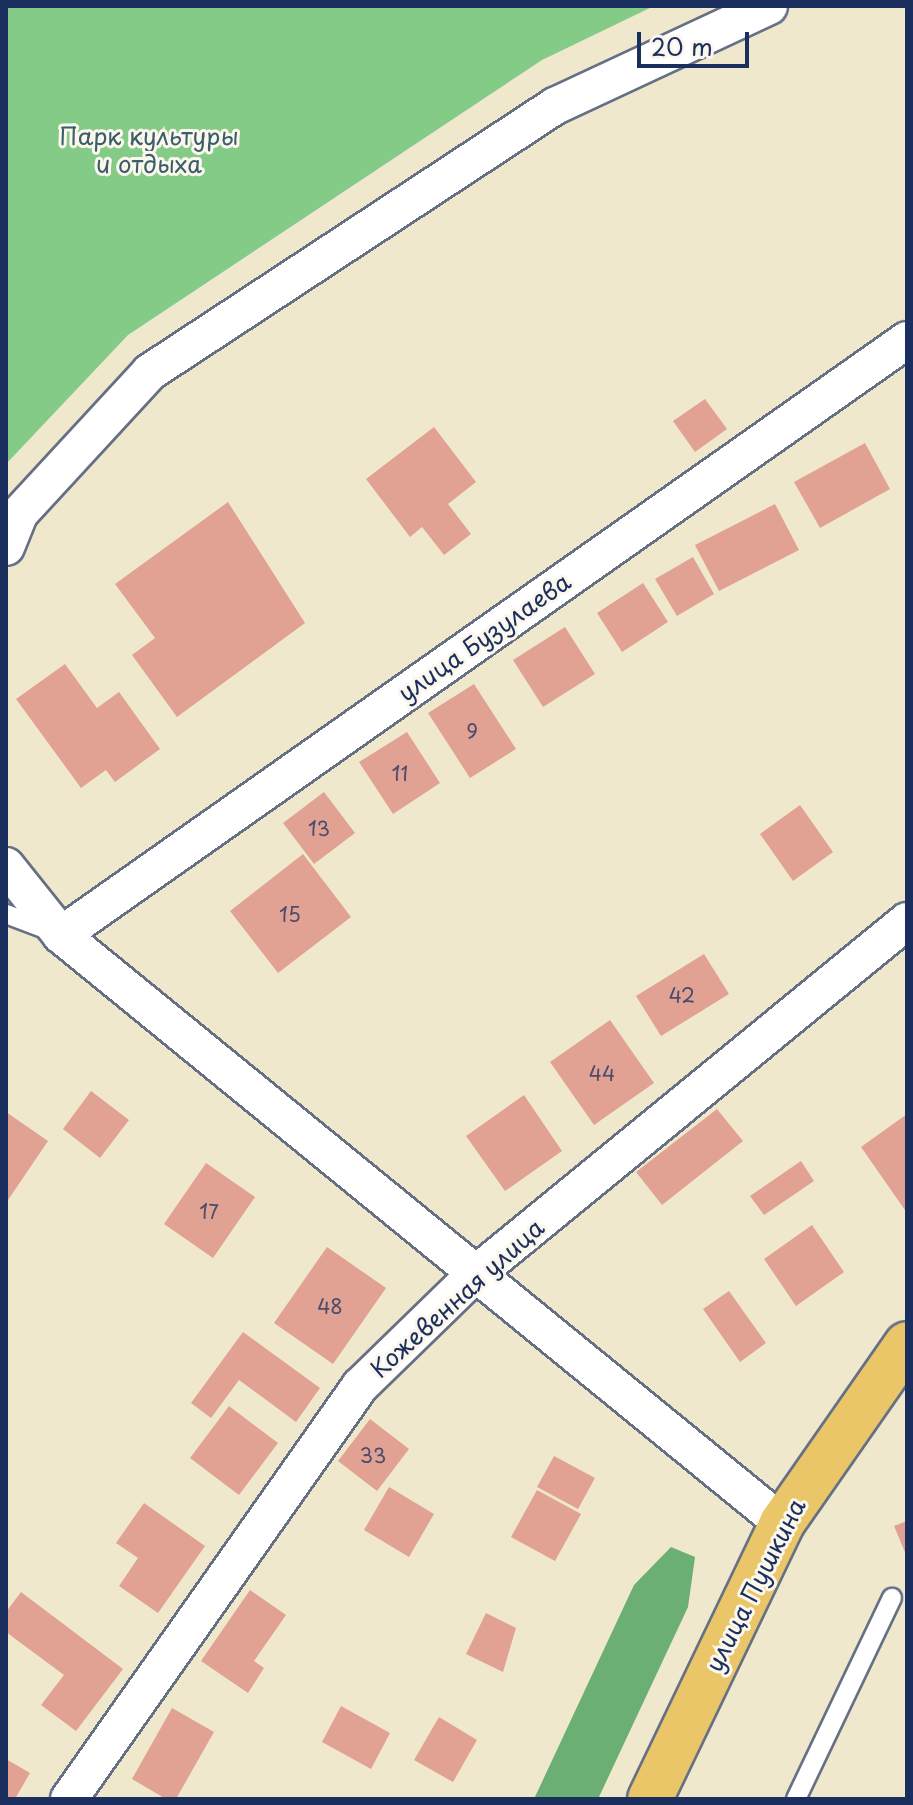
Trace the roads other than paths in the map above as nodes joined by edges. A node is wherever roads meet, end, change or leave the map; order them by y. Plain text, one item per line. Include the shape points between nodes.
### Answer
1 (769, 6) edge
2 (907, 340) edge
3 (6, 547) edge
4 (6, 866) edge
5 (6, 914) edge
6 (907, 921) edge
7 (61, 935) junction
8 (472, 1277) junction
9 (907, 1344) edge
10 (782, 1523) junction
11 (892, 1598) dead end
12 (69, 1799) edge
13 (650, 1799) edge
14 (796, 1799) edge

1 - 3 street via 555,106 150,372 19,514
2 - 7 street, улица Бузулаева
4 - 7 street
5 - 7 lane
6 - 8 street, Кожевенная улица
7 - 8 street
8 - 10 street
8 - 12 street, Кожевенная улица via 360,1386
9 - 10 main road, улица Пушкина
10 - 13 main road, улица Пушкина
11 - 14 lane

